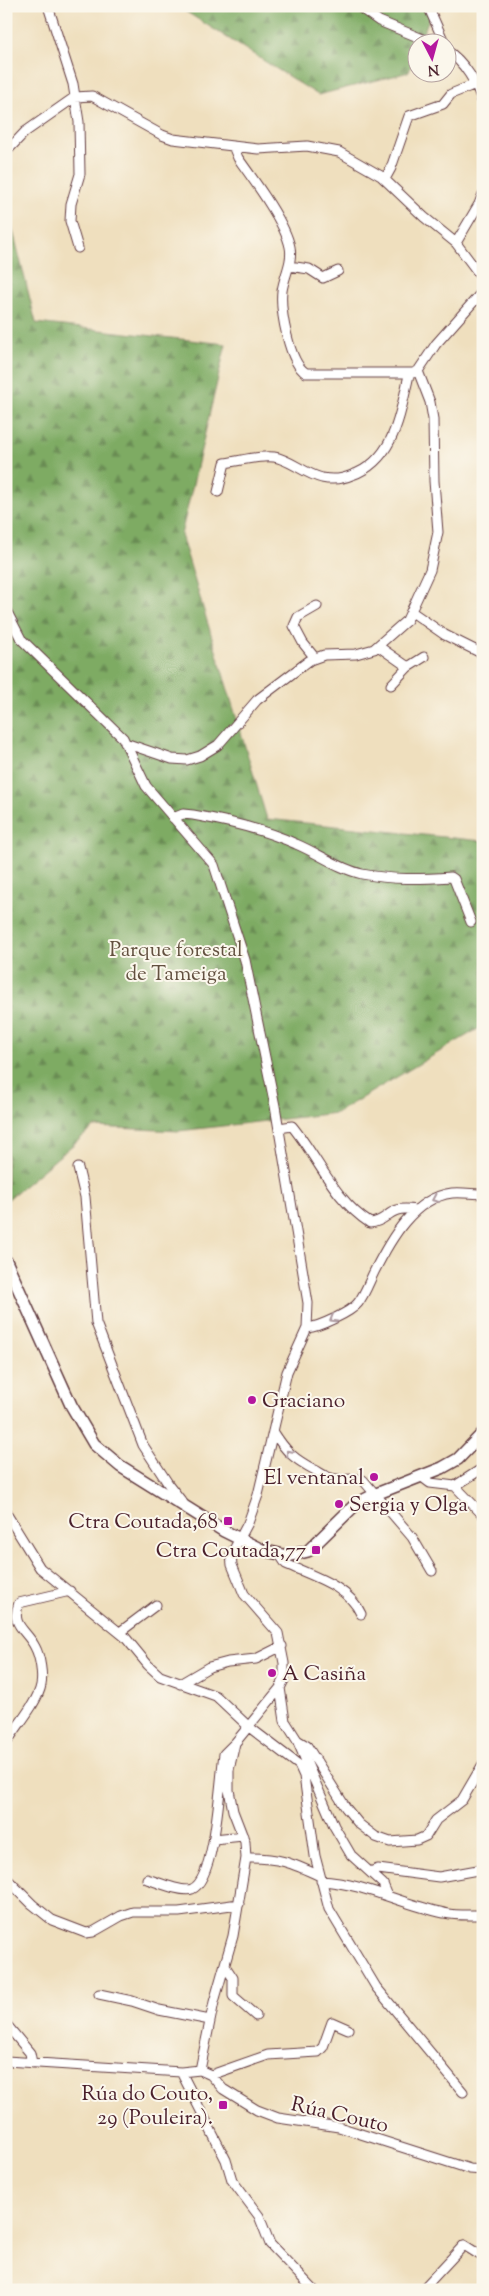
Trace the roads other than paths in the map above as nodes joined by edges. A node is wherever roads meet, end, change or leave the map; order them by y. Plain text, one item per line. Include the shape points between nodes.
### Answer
1 (358, 6) edge
2 (428, 6) edge
3 (47, 7) edge
4 (406, 32) edge
5 (439, 32) edge
6 (456, 57) edge
7 (479, 83) edge
8 (75, 97) junction
9 (483, 104) edge
10 (233, 146) junction
11 (6, 152) edge
12 (385, 179) junction
13 (483, 194) edge
14 (456, 243) junction
15 (78, 248) dead end
16 (289, 266) junction
17 (338, 271) dead end
18 (483, 278) edge
19 (483, 291) edge
20 (413, 373) junction
21 (218, 492) dead end
22 (317, 606) dead end
23 (6, 610) edge
24 (412, 612) junction
25 (378, 646) junction
26 (483, 654) edge
27 (424, 657) dead end
28 (315, 658) junction
29 (408, 666) junction
30 (391, 685) dead end
31 (125, 743) junction
32 (173, 818) junction
33 (471, 922) dead end
34 (279, 1128) junction
35 (78, 1168) dead end
36 (483, 1194) edge
37 (415, 1210) junction
38 (6, 1261) edge
39 (307, 1328) junction
40 (273, 1431) junction
41 (483, 1433) edge
42 (483, 1468) edge
43 (422, 1477) junction
44 (455, 1486) junction
45 (376, 1494) junction
46 (185, 1505) junction
47 (6, 1513) edge
48 (483, 1515) edge
49 (238, 1540) junction
50 (280, 1555) junction
51 (432, 1570) dead end
52 (70, 1591) junction
53 (156, 1605) dead end
54 (361, 1614) dead end
55 (120, 1632) junction
56 (282, 1646) junction
57 (180, 1684) junction
58 (280, 1688) junction
59 (249, 1727) junction
60 (297, 1740) junction
61 (7, 1742) edge
62 (235, 1743) junction
63 (483, 1764) edge
64 (304, 1776) junction
65 (326, 1806) junction
66 (243, 1836) junction
67 (214, 1839) junction
68 (246, 1858) junction
69 (483, 1869) edge
70 (370, 1872) junction
71 (6, 1878) edge
72 (147, 1879) dead end
73 (323, 1879) junction
74 (388, 1896) junction
75 (239, 1904) junction
76 (483, 1915) edge
77 (225, 1966) junction
78 (99, 1994) dead end
79 (256, 2016) dead end
80 (210, 2020) junction
81 (6, 2024) edge
82 (348, 2029) dead end
83 (6, 2056) edge
84 (11, 2061) edge
85 (32, 2063) junction
86 (200, 2070) junction
87 (182, 2072) junction
88 (211, 2075) junction
89 (463, 2092) dead end
90 (483, 2170) edge
91 (483, 2257) edge
92 (314, 2290) edge
93 (422, 2290) edge

1 - 4 street via 379,21
2 - 5 street
3 - 8 street
6 - 7 street
7 - 9 street
7 - 12 street via 451,94 443,104 409,116
8 - 10 street via 92,96 173,139
8 - 11 street via 25,132
8 - 15 street via 80,174 71,204 70,221
10 - 12 street via 273,149 307,146 339,152
10 - 16 street via 282,224 290,247
12 - 14 street
13 - 14 street
14 - 18 street
16 - 17 street via 309,269 323,278
16 - 20 street via 283,281 282,306 291,349 301,370 306,373
19 - 20 street
20 - 21 street via 390,441 380,458 369,467 344,478 332,479 312,475 276,457 236,461 224,463
20 - 24 street via 430,402 433,419 438,532 430,570
22 - 28 street via 298,617 294,626
23 - 31 street via 21,638
24 - 25 street
24 - 26 street via 445,635
25 - 28 street via 356,654
25 - 29 street
27 - 29 street
28 - 31 street via 257,700 218,746 200,756 187,760 172,759
29 - 30 street
31 - 32 street via 146,786
32 - 33 street via 193,815 264,832 363,874 406,879 450,877 454,879
32 - 34 street via 214,865 245,960
34 - 37 street via 292,1126 335,1192 370,1223 377,1223 395,1209
34 - 39 street via 308,1303
35 - 46 street via 85,1197 96,1323 143,1446
36 -> 37 street via 452,1193 430,1200
37 -> 39 street via 380,1260 357,1304 320,1326
38 - 46 street via 71,1405 89,1437 110,1459
39 - 40 street via 287,1372
45 -> 40 street via 363,1480 329,1478 295,1460
40 - 49 street via 258,1495
41 - 43 street via 458,1459
42 - 44 street
43 - 44 street via 430,1483
43 - 45 street
44 - 48 street
45 - 50 street via 347,1511 308,1551 295,1556
45 - 51 street via 412,1537
46 - 49 street
47 - 52 street via 40,1568
49 - 50 street
49 - 56 street via 232,1564 244,1594 278,1634
50 - 54 street via 286,1564 343,1591 356,1602
52 - 55 street
52 - 61 street via 19,1603 15,1613 17,1624 38,1655 41,1684
53 - 55 street
55 - 57 street via 160,1676
56 - 57 street via 256,1658 209,1667
56 - 58 street via 284,1680
57 - 59 street via 216,1696
58 - 59 street
58 - 60 street via 285,1721
59 - 62 street
59 - 64 street via 292,1758
60 - 63 street via 306,1746 359,1824 376,1838 390,1842 426,1836 436,1820 462,1800
60 - 65 street
62 - 66 street via 229,1770 229,1790
62 - 67 street via 224,1754
64 - 65 street via 318,1802
64 - 73 street via 315,1856
65 - 70 street via 351,1855
66 - 67 street
66 - 68 street
67 - 72 street via 199,1883 192,1889
68 - 73 street via 286,1861
68 - 75 street
69 - 70 street via 439,1877 378,1869
70 - 74 street via 383,1884
71 - 75 street via 52,1920 86,1933 133,1912 179,1912
73 - 74 street
73 - 89 street via 329,1908 376,1987
74 - 76 street via 446,1914
75 - 77 street
77 - 79 street via 233,1978 233,1996
77 - 80 street
78 - 80 street
80 - 86 street
81 - 85 street via 30,2053
82 - 88 street via 332,2022 318,2052 268,2055
83 - 84 street
84 - 85 street
85 - 87 street
86 - 87 street
86 - 88 street, Rúa Couto
87 - 92 street via 226,2160 232,2180 259,2216 270,2244
88 - 90 street, Rúa Couto via 223,2089 257,2110 278,2118 339,2127 470,2169
91 - 93 street via 464,2245

